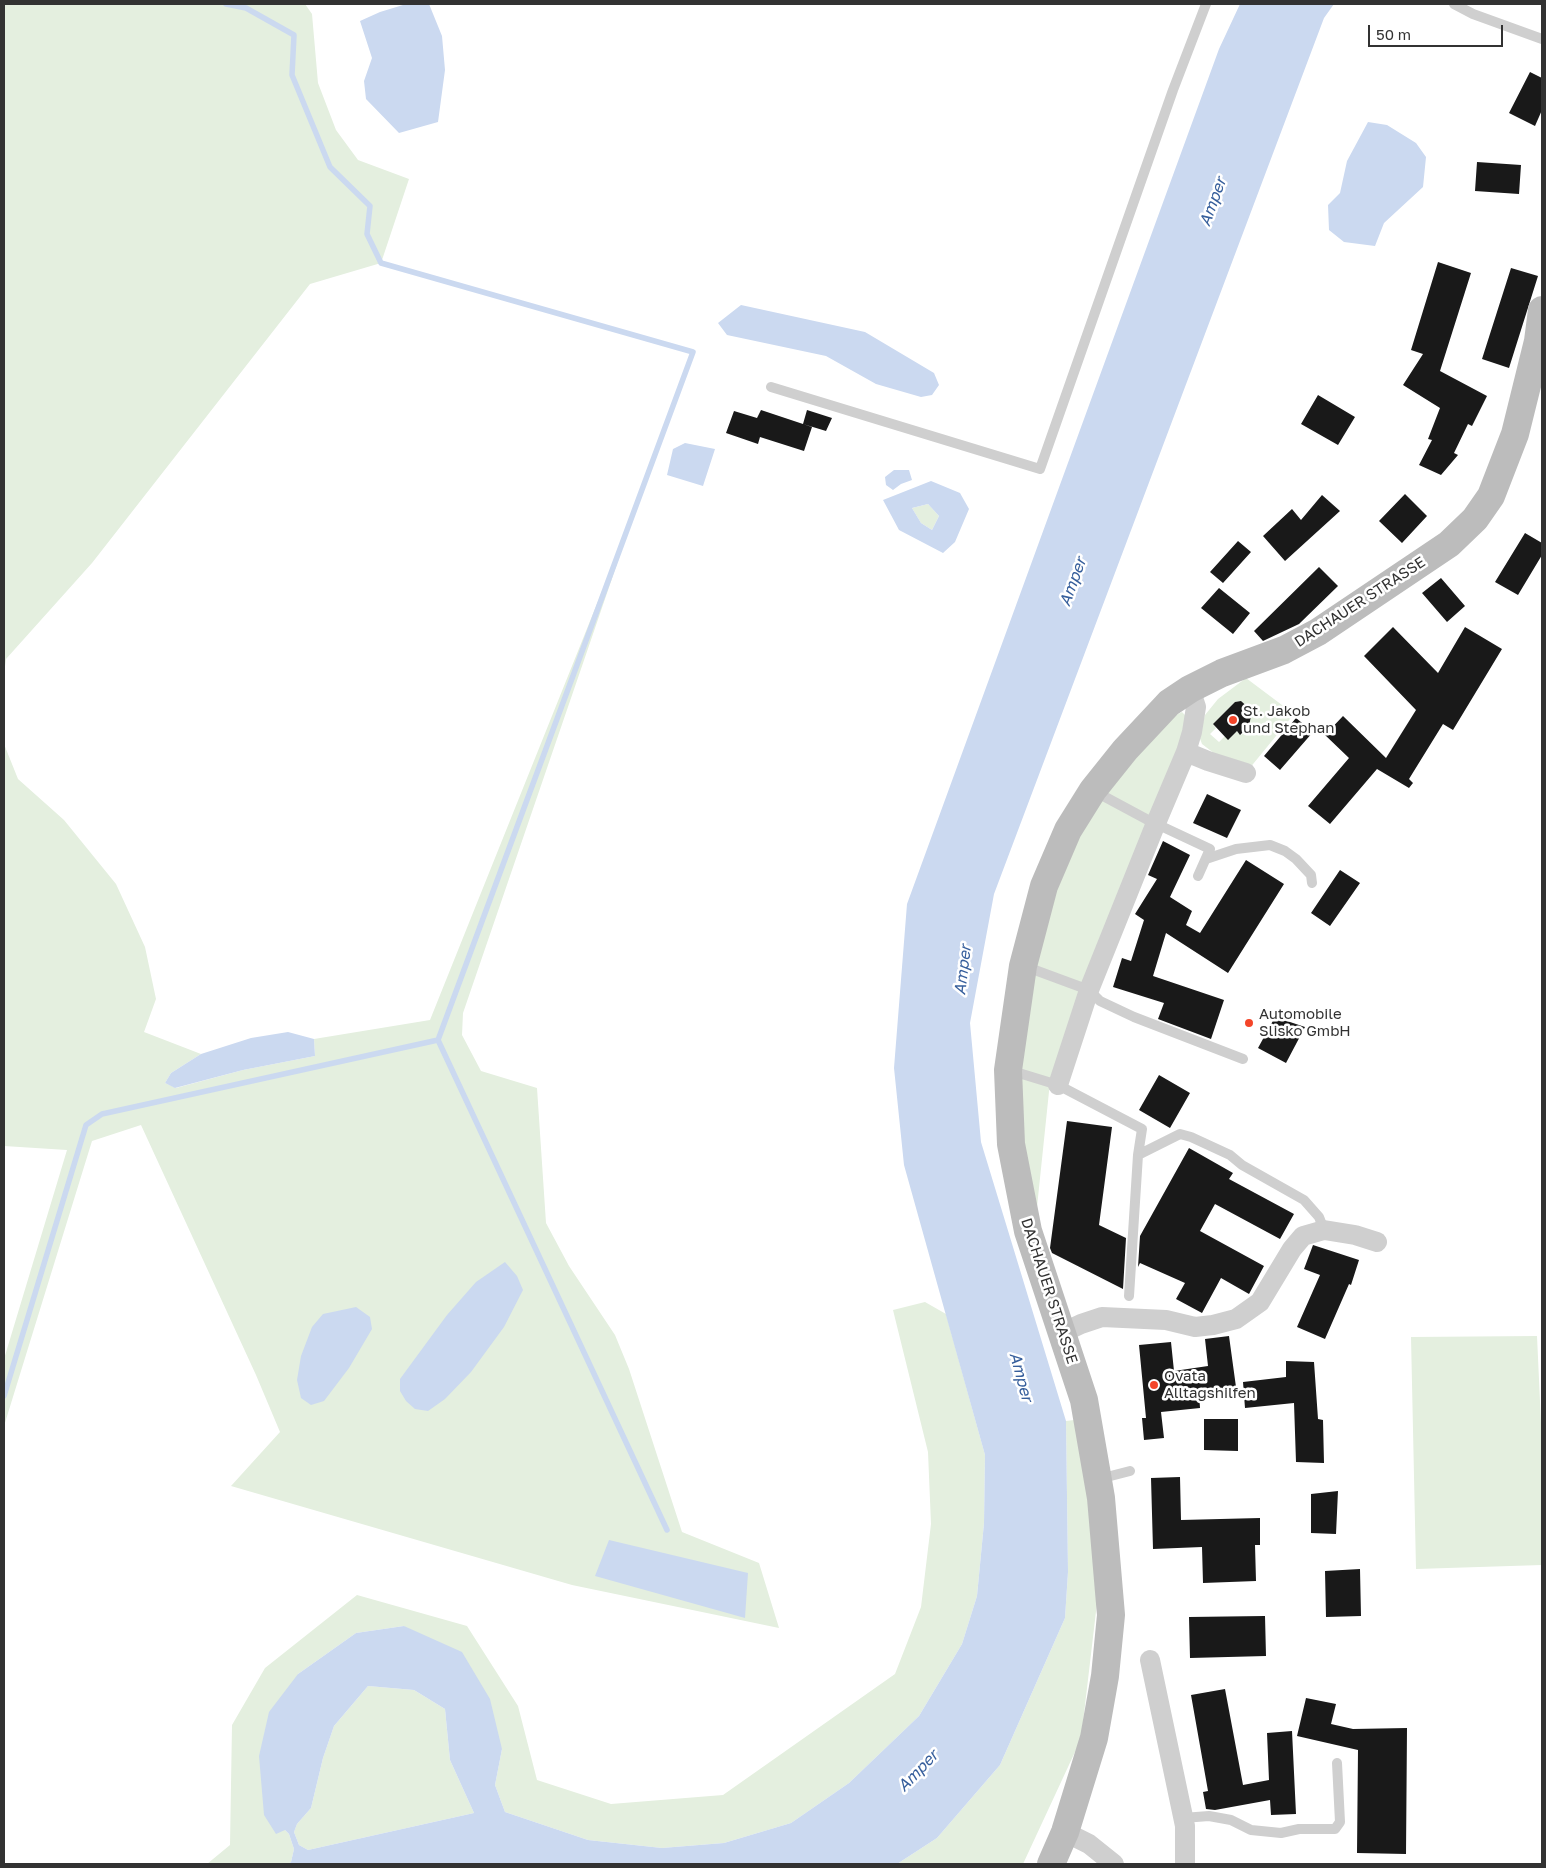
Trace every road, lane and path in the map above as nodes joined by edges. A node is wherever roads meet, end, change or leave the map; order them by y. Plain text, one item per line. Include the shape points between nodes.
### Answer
1 (1206, 4) edge
2 (1454, 4) edge
3 (1542, 39) edge
4 (1542, 310) edge
5 (1540, 342) edge
6 (771, 387) dead end
7 (1190, 689) junction
8 (1186, 752) junction
9 (1246, 773) dead end
10 (1093, 790) junction
11 (1156, 823) junction
12 (1206, 858) junction
13 (1198, 876) dead end
14 (1312, 883) dead end
15 (1023, 966) junction
16 (1090, 990) junction
17 (1243, 1060) dead end
18 (1008, 1070) junction
19 (1058, 1085) junction
20 (1138, 1155) junction
21 (1324, 1230) junction
22 (1377, 1242) dead end
23 (1129, 1296) dead end
24 (1062, 1333) junction
25 (1130, 1471) dead end
26 (1098, 1479) junction
27 (1150, 1660) dead end
28 (1337, 1763) dead end
29 (1183, 1818) junction
30 (1066, 1832) junction
31 (1051, 1864) edge
32 (1114, 1864) edge
33 (1185, 1864) edge

1 - 6 lane via 1040,469
2 - 3 lane
4 - 5 main road, DACHAUER STRASSE
5 - 7 main road, DACHAUER STRASSE via 1515,434 1498,479 1491,496 1462,532 1318,632 1284,650 1222,673
7 - 8 street via 1196,707
7 - 10 main road, DACHAUER STRASSE via 1169,703
8 - 9 street
8 - 11 street
10 - 11 lane
10 - 15 main road, DACHAUER STRASSE via 1068,830 1044,886
11 - 12 lane via 1210,849
11 - 16 street
12 - 13 lane
12 - 14 lane via 1236,849 1270,845 1296,859 1311,875
15 - 16 lane
15 - 18 main road, DACHAUER STRASSE
16 - 17 lane via 1100,1001 1134,1017
16 - 19 street
18 - 19 lane
18 - 24 main road, DACHAUER STRASSE via 1011,1144 1028,1230
19 - 20 lane via 1142,1129
20 - 21 lane via 1180,1134 1191,1137 1230,1155 1304,1200 1319,1217
20 - 23 lane
21 - 22 street
21 - 24 street via 1303,1236 1292,1248 1260,1302 1236,1319 1195,1327 1166,1320 1102,1317
24 - 26 main road, DACHAUER STRASSE via 1084,1400
25 - 26 lane
26 - 30 main road, DACHAUER STRASSE via 1111,1615 1094,1738
27 - 29 street
28 - 29 lane via 1340,1822 1335,1829 1299,1829 1281,1833 1251,1830 1231,1820 1209,1816
29 - 33 street
30 - 31 main road, DACHAUER STRASSE
30 - 32 street via 1089,1844

